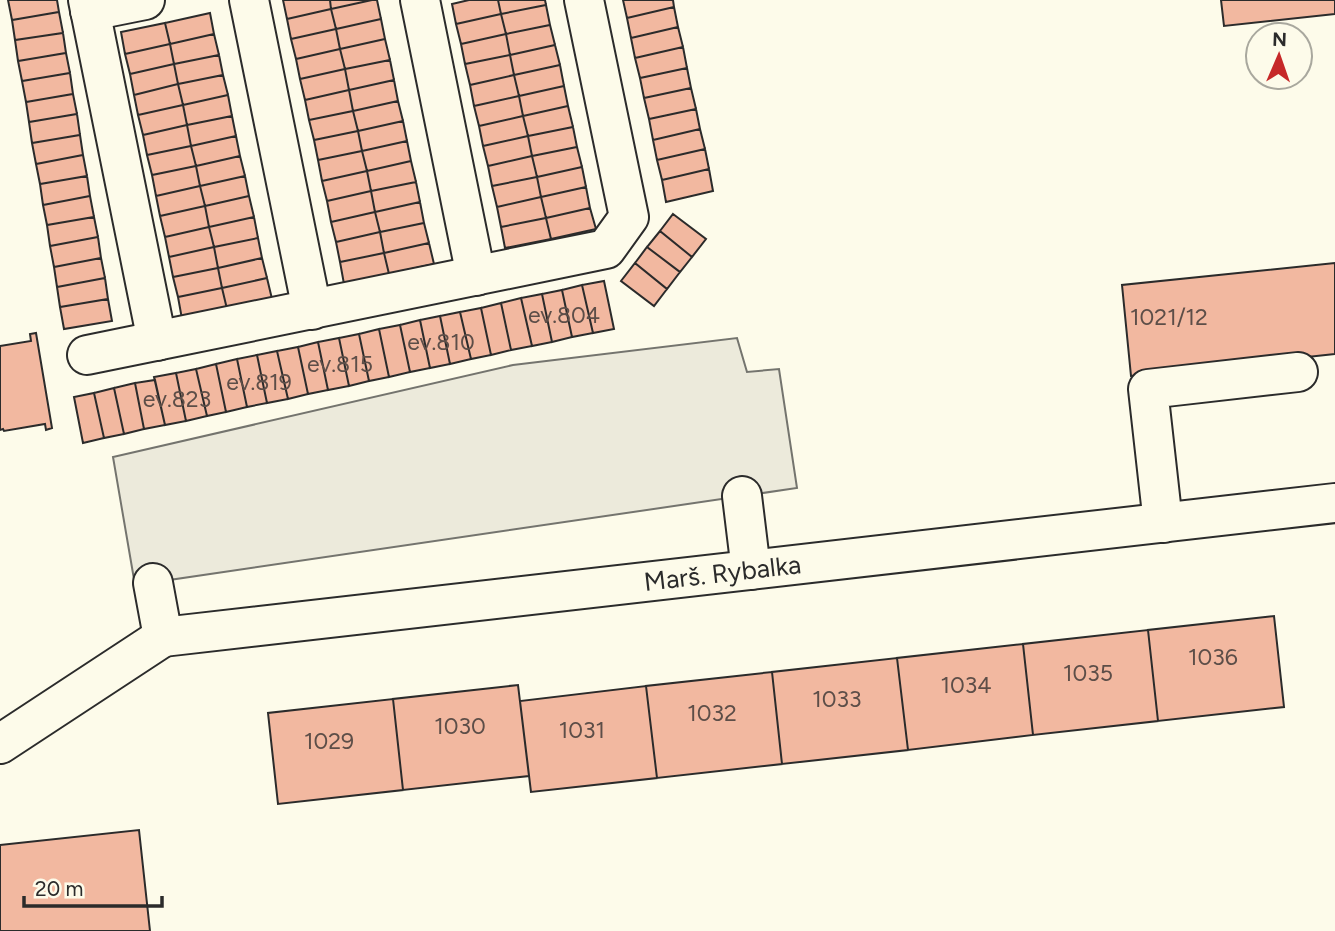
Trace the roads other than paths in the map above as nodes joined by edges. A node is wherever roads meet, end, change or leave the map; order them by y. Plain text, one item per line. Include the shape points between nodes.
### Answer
1 (145, 0) edge
2 (249, 0) edge
3 (420, 0) edge
4 (584, 0) edge
5 (89, 6) edge
6 (476, 276) junction
7 (312, 310) junction
8 (157, 341) junction
9 (87, 355) dead end
10 (1298, 372) dead end
11 (742, 496) dead end
12 (1335, 503) edge
13 (1163, 523) junction
14 (751, 570) junction
15 (153, 583) dead end
16 (163, 637) junction
17 (0, 744) edge

1 - 5 street
2 - 7 street
3 - 6 street
4 - 6 street via 629,217 606,249
5 - 8 street
6 - 7 street
7 - 8 street
8 - 9 street
10 - 13 street via 1148,389
11 - 14 street
12 - 13 street, Marš. Rybalka
13 - 14 street, Marš. Rybalka
14 - 16 street, Marš. Rybalka
15 - 16 street
16 - 17 street

